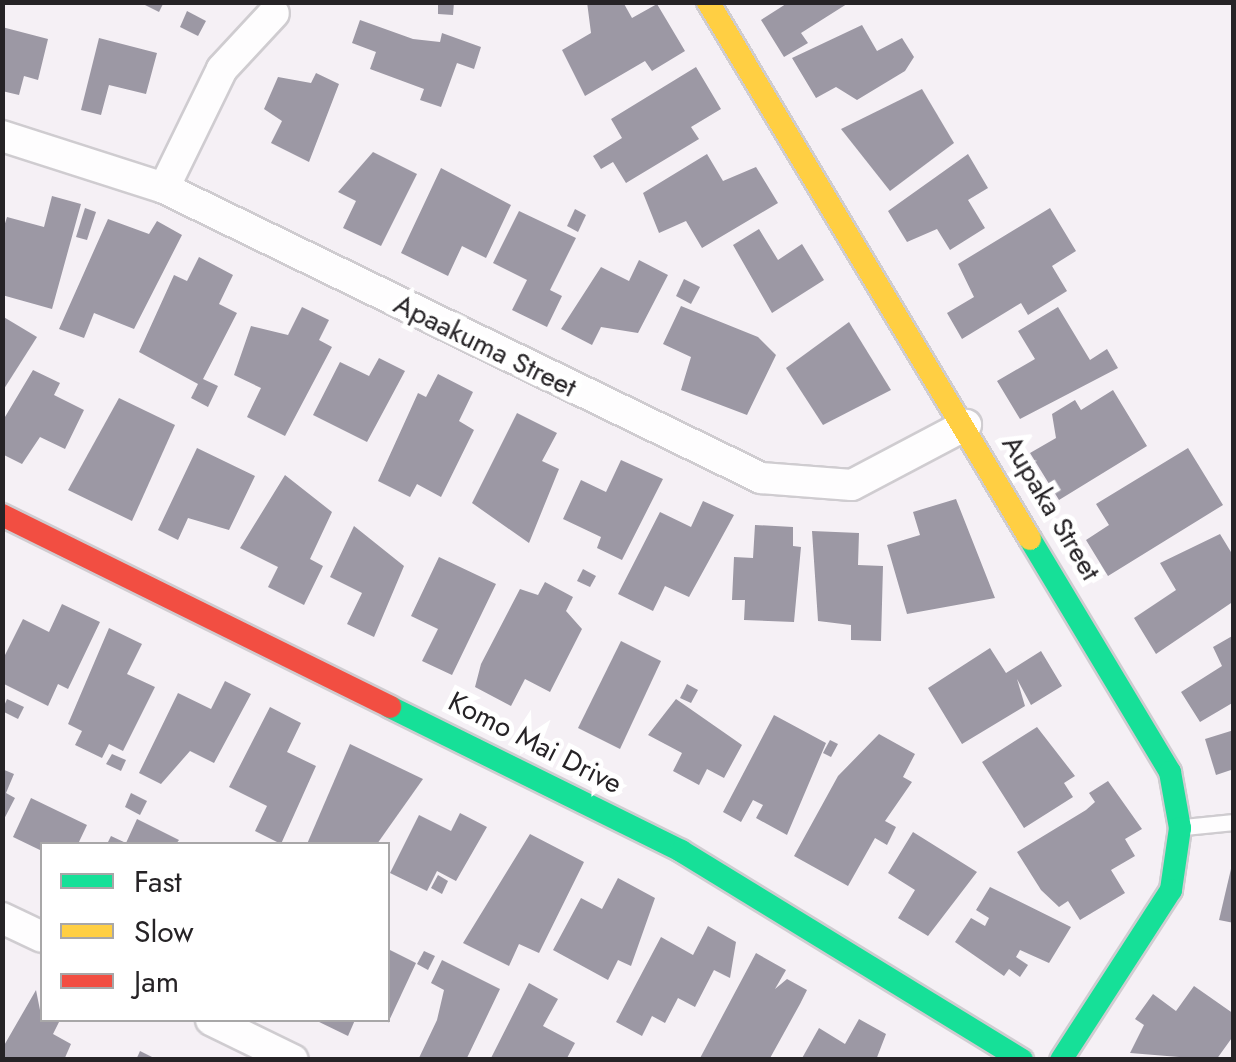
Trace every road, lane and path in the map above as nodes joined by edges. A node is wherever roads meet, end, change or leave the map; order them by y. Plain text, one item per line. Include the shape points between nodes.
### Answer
1 (708, 2) edge
2 (274, 13) dead end
3 (2, 136) edge
4 (164, 188) junction
5 (966, 426) junction
6 (2, 515) edge
7 (1234, 822) edge
8 (1180, 828) junction
9 (2, 918) edge
10 (40, 936) edge
11 (215, 1022) edge
12 (293, 1060) edge
13 (1022, 1060) edge
14 (1061, 1060) edge

1 - 5 street, Aupaka Street
2 - 4 street via 222,69
3 - 4 street, Apaakuma Street
4 - 5 street, Apaakuma Street via 761,478 852,485
5 - 8 street, Aupaka Street via 1155,736
6 - 13 street, Komo Mai Drive via 681,851
7 - 8 lane
8 - 14 street, Aupaka Street via 1160,913
9 - 10 street
11 - 12 street

